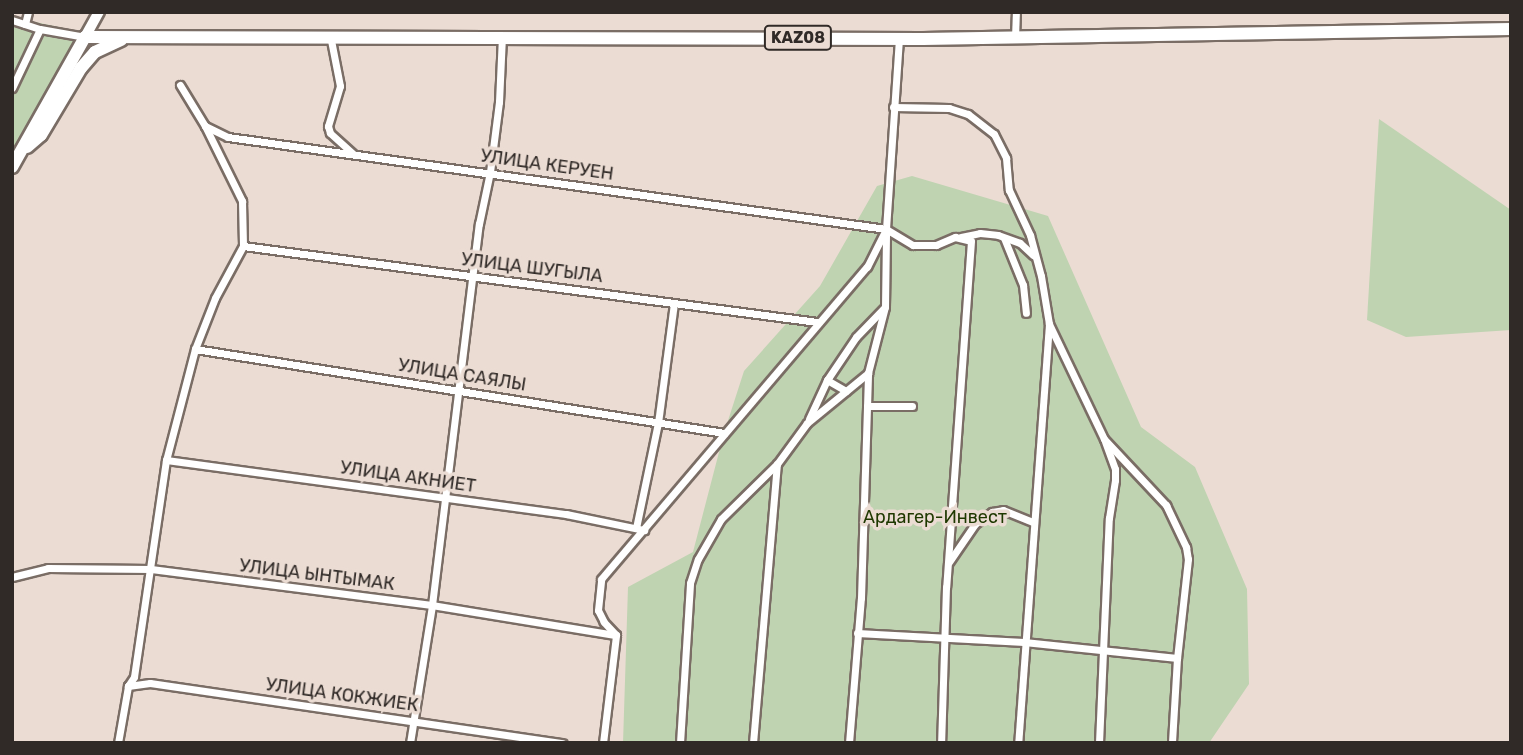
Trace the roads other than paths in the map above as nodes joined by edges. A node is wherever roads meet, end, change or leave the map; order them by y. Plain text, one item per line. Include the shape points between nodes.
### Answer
1 (28, 12) edge
2 (99, 12) edge
3 (1016, 12) edge
4 (12, 20) edge
5 (25, 24) junction
6 (40, 29) junction
7 (1511, 29) edge
8 (137, 35) junction
9 (330, 35) junction
10 (502, 36) junction
11 (85, 37) junction
12 (899, 38) junction
13 (1015, 38) junction
14 (180, 85) dead end
15 (12, 88) edge
16 (893, 107) junction
17 (205, 126) junction
18 (353, 154) junction
19 (19, 155) junction
20 (12, 167) edge
21 (491, 172) junction
22 (886, 229) junction
23 (961, 237) junction
24 (1004, 238) junction
25 (243, 246) junction
26 (1036, 258) junction
27 (472, 276) junction
28 (674, 303) junction
29 (885, 307) junction
30 (1026, 313) dead end
31 (817, 322) junction
32 (1049, 324) junction
33 (195, 349) junction
34 (868, 373) junction
35 (827, 380) junction
36 (457, 390) junction
37 (846, 391) junction
38 (867, 406) junction
39 (912, 406) dead end
40 (658, 423) junction
41 (807, 423) junction
42 (724, 433) junction
43 (1105, 441) junction
44 (166, 460) junction
45 (777, 464) junction
46 (444, 498) junction
47 (1033, 522) junction
48 (640, 529) junction
49 (948, 562) junction
50 (150, 569) junction
51 (12, 577) edge
52 (432, 605) junction
53 (857, 633) junction
54 (616, 635) junction
55 (946, 636) junction
56 (1024, 642) junction
57 (1104, 650) junction
58 (1177, 658) junction
59 (128, 686) junction
60 (413, 722) junction
61 (118, 743) edge
62 (410, 743) edge
63 (563, 743) edge
64 (603, 743) edge
65 (680, 743) edge
66 (753, 743) edge
67 (849, 743) edge
68 (941, 743) edge
69 (1018, 743) edge
70 (1098, 743) edge
71 (1172, 743) edge

1 - 5 street
2 - 11 main road
3 - 13 street
4 - 5 street
5 - 6 street
6 - 11 street
6 - 15 street
7 - 13 highway, KAZ08
8 - 9 highway, KAZ08
8 - 11 highway, KAZ08
8 - 19 highway via 95,52 41,135
9 - 10 highway, KAZ08
9 - 18 street via 341,86 328,126
10 - 12 highway, KAZ08
10 - 21 street
11 - 19 highway
12 - 13 highway, KAZ08
12 - 16 street
14 - 17 street
16 - 22 street
16 - 26 street via 949,108 968,114 994,134 1006,158 1009,190
17 - 18 street, УЛИЦА КЕРУЕН via 228,137
17 - 25 street via 242,201
18 - 21 street, УЛИЦА КЕРУЕН
19 - 20 highway
21 - 22 street, УЛИЦА КЕРУЕН
21 - 27 street
22 - 23 street via 904,243 926,247
22 - 29 street
22 - 31 street via 867,267
23 - 24 street via 990,233
23 - 49 street via 973,247
24 - 26 street via 1020,243
24 - 30 street via 1023,285
25 - 27 street, УЛИЦА ШУГЫЛА
25 - 33 street
26 - 32 street
27 - 28 street, УЛИЦА ШУГЫЛА
27 - 36 street
28 - 31 street, УЛИЦА ШУГЫЛА
28 - 40 street
29 - 34 street
29 - 35 street via 856,337
31 - 42 street
32 - 43 street
32 - 47 street
33 - 36 street, УЛИЦА САЯЛЫ
33 - 44 street
34 - 37 street
34 - 38 street
35 - 37 street
35 - 41 street
36 - 40 street, УЛИЦА САЯЛЫ
36 - 46 street
37 - 41 street
38 - 39 street
38 - 53 street
40 - 42 street, УЛИЦА САЯЛЫ
40 - 48 street
41 - 45 street
42 - 48 street
43 - 57 street via 1115,480 1109,518
43 - 58 street via 1166,505 1186,547
44 - 46 street, УЛИЦА АКНИЕТ
44 - 50 street
45 - 65 street via 721,519 698,559 690,583
45 - 66 street
46 - 48 street, УЛИЦА АКНИЕТ
46 - 52 street
47 - 49 street via 1003,510 992,512 975,524
47 - 56 street
48 - 54 street via 601,579 598,610
49 - 55 street
50 - 51 street, УЛИЦА ЫНТЫМАК via 48,568
50 - 52 street, УЛИЦА ЫНТЫМАК
50 - 59 street via 134,677
52 - 54 street, УЛИЦА ЫНТЫМАК
52 - 60 street
53 - 55 street
53 - 67 street
54 - 64 street
55 - 56 street
55 - 68 street
56 - 57 street
56 - 69 street
57 - 58 street
57 - 70 street
58 - 71 street
59 - 60 street, УЛИЦА КОКЖИЕК via 150,683
59 - 61 street
60 - 62 street
60 - 63 street, УЛИЦА КОКЖИЕК

